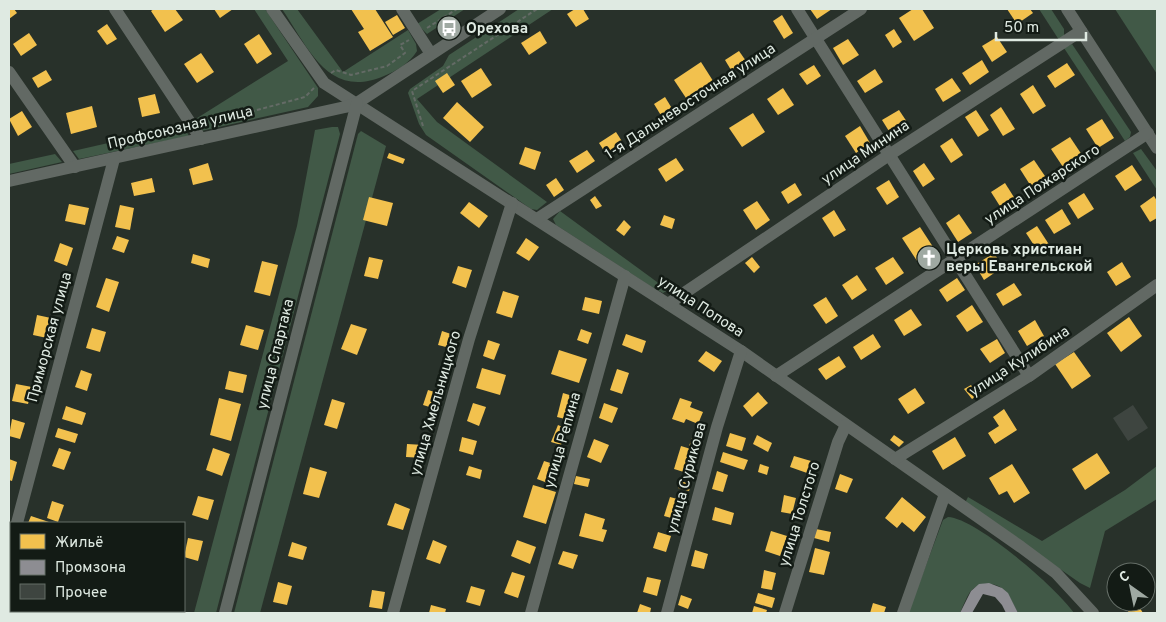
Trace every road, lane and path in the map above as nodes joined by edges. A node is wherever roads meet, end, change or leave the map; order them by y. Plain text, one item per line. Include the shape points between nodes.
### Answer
1 (115, 9) edge
2 (272, 9) edge
3 (402, 9) edge
4 (457, 9) edge
5 (500, 9) edge
6 (537, 9) edge
7 (797, 9) edge
8 (861, 9) edge
9 (1067, 9) edge
10 (1081, 31) junction
11 (418, 34) junction
12 (817, 38) junction
13 (431, 54) junction
14 (9, 72) edge
15 (331, 73) dead end
16 (312, 92) dead end
17 (357, 102) junction
18 (423, 126) dead end
19 (193, 128) junction
20 (1148, 134) junction
21 (201, 139) junction
22 (1157, 148) edge
23 (888, 155) junction
24 (114, 159) junction
25 (75, 167) junction
26 (9, 181) edge
27 (512, 203) junction
28 (537, 219) junction
29 (955, 261) junction
30 (625, 276) junction
31 (1157, 285) edge
32 (668, 304) junction
33 (741, 352) junction
34 (776, 376) junction
35 (1029, 376) junction
36 (846, 425) junction
37 (895, 459) junction
38 (946, 494) junction
39 (16, 522) edge
40 (225, 613) edge
41 (393, 613) edge
42 (530, 613) edge
43 (667, 613) edge
44 (785, 613) edge
45 (903, 613) edge
46 (1093, 613) edge

1 - 19 street
2 - 17 street, улица Попова via 324,83
3 - 11 street
4 - 11 path
5 - 13 street, Профсоюзная улица
6 - 18 path via 412,91
7 - 12 street
8 - 12 street, 1-я Дальневосточная улица
9 - 10 street
10 - 20 street
10 - 23 street, улица Минина
11 - 13 street
11 - 15 path via 400,45 405,53 387,66 351,75 336,70
12 - 23 street
12 - 28 street, 1-я Дальневосточная улица
13 - 17 street, Профсоюзная улица
14 - 25 street
16 - 19 path via 305,97
17 - 21 street, Профсоюзная улица
17 - 27 street, улица Попова
17 - 40 street, улица Спартака
19 - 21 street
20 - 22 street
20 - 29 street, улица Пожарского
21 - 24 street, Профсоюзная улица
23 - 29 street
23 - 32 street, улица Минина
24 - 25 street, Профсоюзная улица
24 - 39 street, Приморская улица
25 - 26 street, Профсоюзная улица
27 - 28 street, улица Попова
27 - 41 street, улица Хмельницкого via 469,340
28 - 30 street, улица Попова
29 - 34 street, улица Пожарского
29 - 35 street
30 - 32 street, улица Попова
30 - 42 street, улица Репина
31 - 35 street, улица Кулибина
32 - 33 street, улица Попова
33 - 34 street, улица Попова
33 - 43 street, улица Сурикова via 716,427
34 - 36 street, улица Попова
35 - 37 street, улица Кулибина
36 - 37 street, улица Попова
36 - 44 street, улица Толстого
37 - 38 street, улица Попова
38 - 45 street
38 - 46 street, улица Попова via 1056,573

